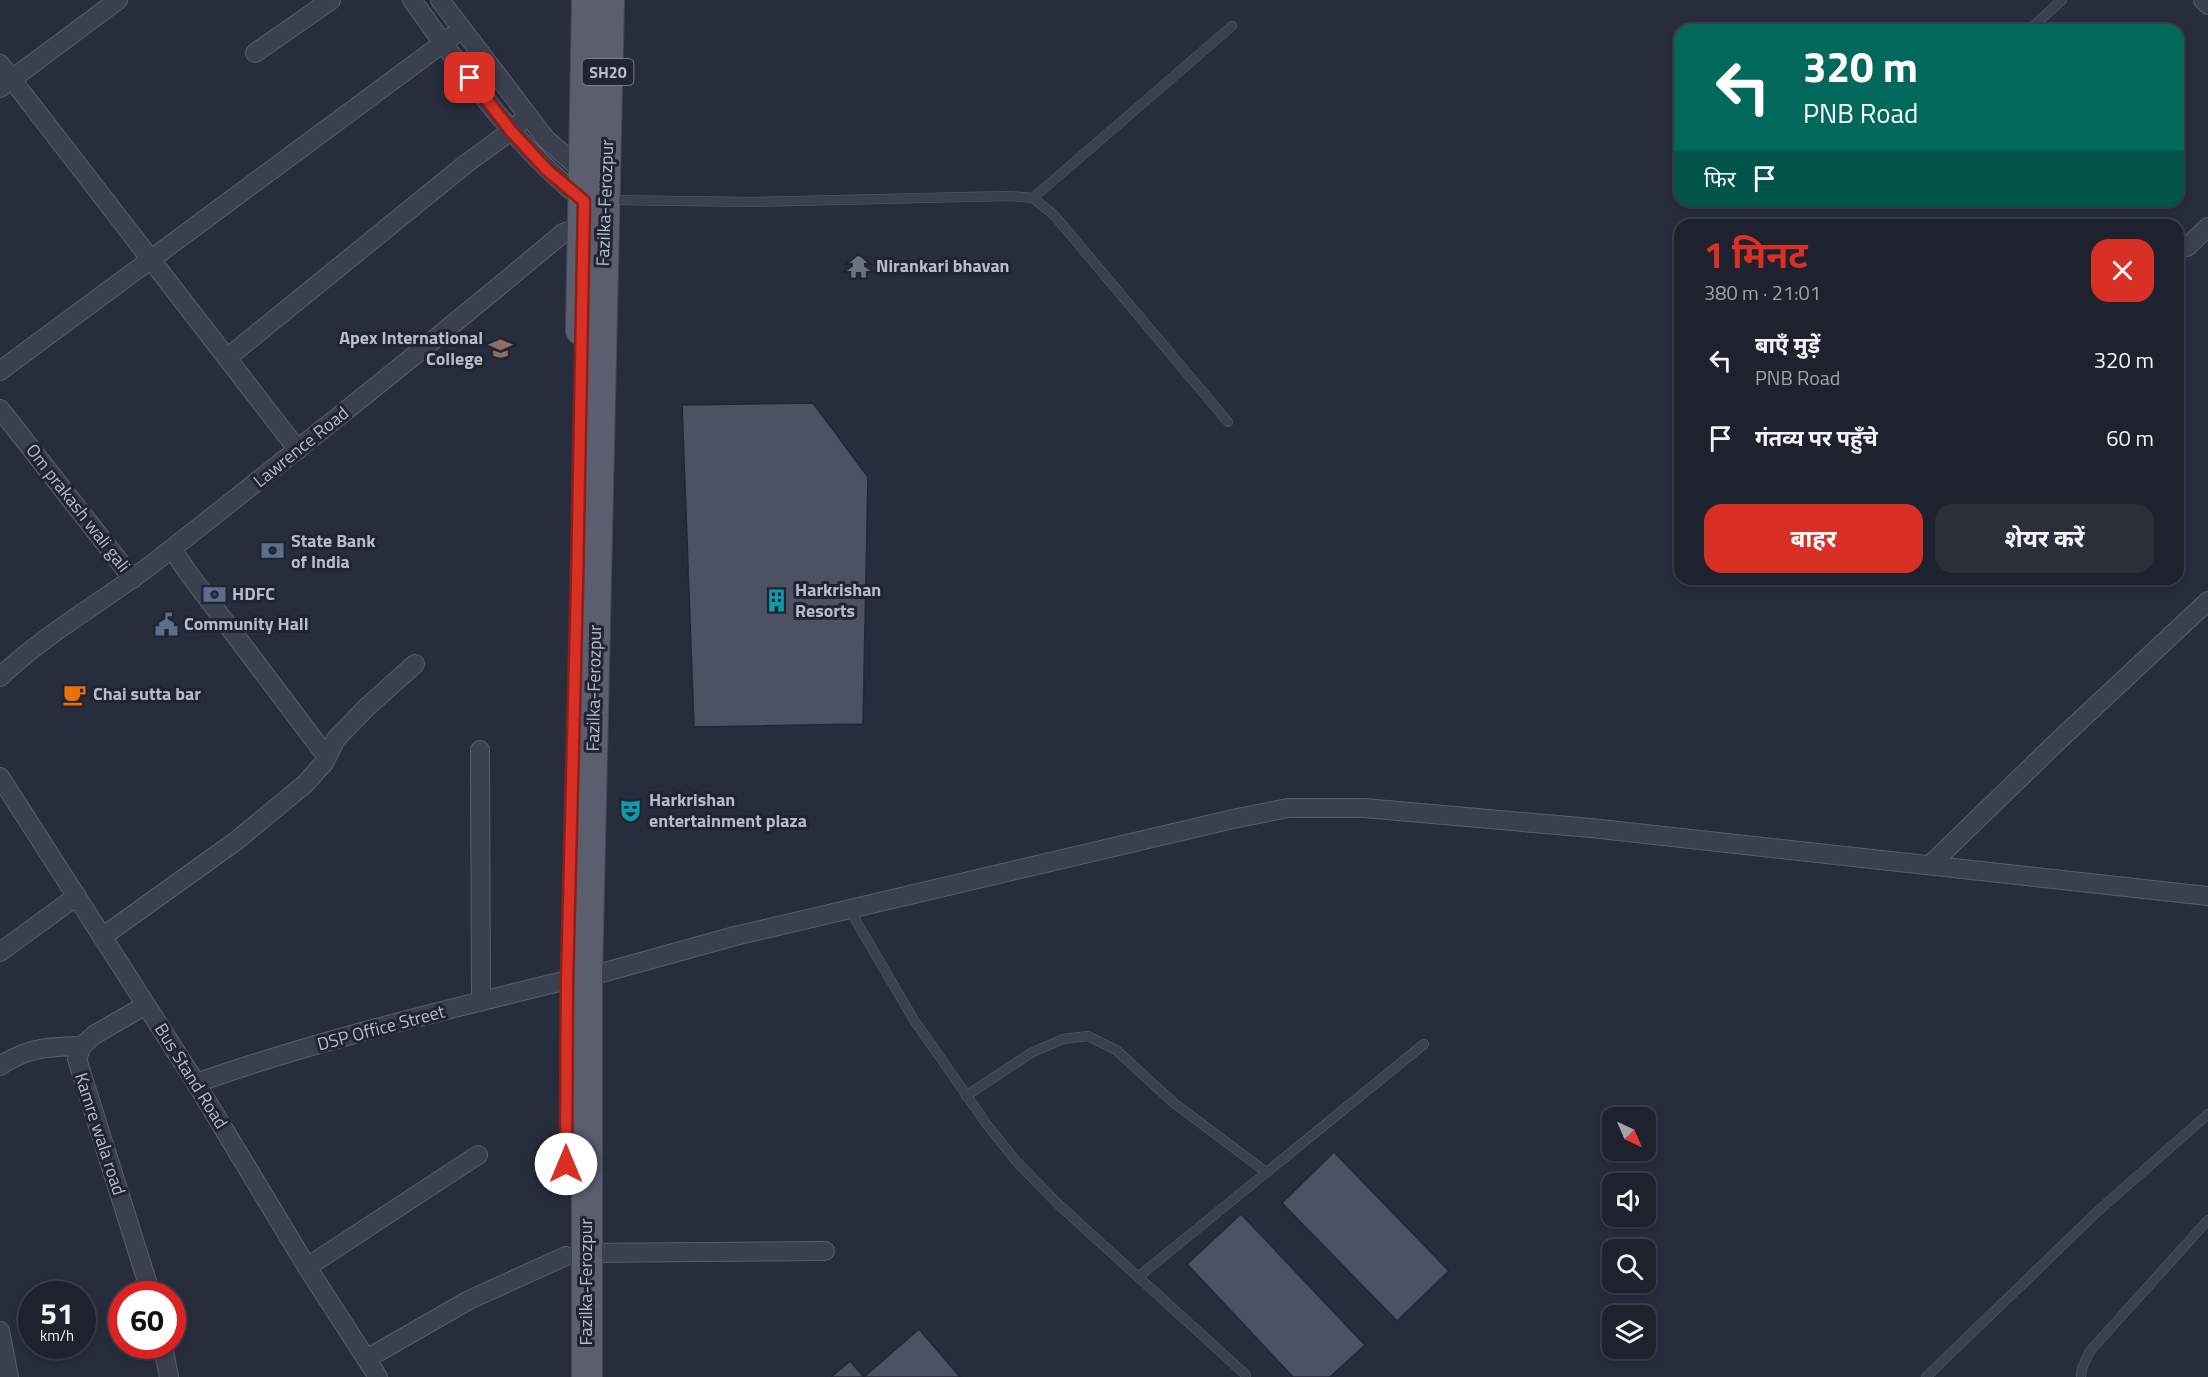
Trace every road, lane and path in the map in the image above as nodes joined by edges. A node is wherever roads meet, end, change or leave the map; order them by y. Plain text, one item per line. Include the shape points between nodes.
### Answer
1 (118, 0) edge
2 (331, 0) edge
3 (412, 0) edge
4 (440, 0) edge
5 (2062, 0) edge
6 (2203, 0) edge
7 (590, 2) edge
8 (2208, 5) edge
9 (2036, 24) edge
10 (1232, 26) dead end
11 (462, 29) junction
12 (443, 43) junction
13 (255, 53) dead end
14 (0, 64) edge
15 (6, 83) edge
16 (528, 115) junction
17 (511, 131) junction
18 (1033, 198) junction
19 (596, 206) junction
20 (2208, 227) edge
21 (2187, 247) dead end
22 (150, 259) junction
23 (227, 358) junction
24 (0, 371) edge
25 (0, 409) edge
26 (1228, 422) dead end
27 (298, 450) junction
28 (172, 549) junction
29 (133, 579) junction
30 (2208, 601) edge
31 (416, 664) dead end
32 (0, 677) edge
33 (480, 750) dead end
34 (327, 757) junction
35 (0, 777) edge
36 (1930, 865) junction
37 (2208, 896) edge
38 (77, 897) junction
39 (849, 909) junction
40 (102, 937) junction
41 (0, 952) edge
42 (577, 979) junction
43 (481, 1002) junction
44 (146, 1005) junction
45 (1424, 1044) dead end
46 (82, 1046) junction
47 (0, 1066) edge
48 (196, 1083) junction
49 (966, 1096) junction
50 (2208, 1114) edge
51 (478, 1155) dead end
52 (1266, 1172) junction
53 (2208, 1220) edge
54 (825, 1251) dead end
55 (576, 1254) junction
56 (307, 1267) junction
57 (1138, 1277) junction
58 (147, 1281) edge
59 (0, 1331) edge
60 (368, 1358) junction
61 (166, 1359) edge
62 (1245, 1374) dead end
63 (9, 1377) edge
64 (169, 1377) edge
65 (378, 1377) edge
66 (567, 1377) edge
67 (587, 1377) edge
68 (1926, 1377) edge
69 (2081, 1377) edge

1 - 15 street
2 - 13 street
3 - 12 street
4 - 11 street
5 - 9 lane
6 - 8 street
7 - 19 main road, Fazilka-Ferozpur / SH20
10 - 18 lane
11 - 12 street
11 - 16 street
12 - 17 street
12 - 22 street
14 - 15 street
15 - 22 street
16 - 17 street
16 - 19 street
17 - 19 street via 547,170
17 - 23 street
18 - 19 lane
18 - 26 lane via 1054,215
19 - 27 street, Lawrence Road
19 - 42 main road, Fazilka-Ferozpur / SH20 via 577,584
20 - 21 street
22 - 23 street
22 - 24 street
23 - 27 street
25 - 29 street, Om prakash wali gali
27 - 28 street, Lawrence Road
28 - 29 street, Lawrence Road
28 - 34 street
29 - 32 street, Lawrence Road via 37,646
30 - 36 street
31 - 34 street via 336,739
33 - 43 street
34 - 40 street via 305,784 236,841
35 - 38 street, Bus Stand Road
36 - 37 street, DSP Office Street
36 - 39 street, DSP Office Street via 1436,814 1364,808 1288,808
38 - 40 street, Bus Stand Road
38 - 41 street
39 - 42 street, DSP Office Street
39 - 49 lane via 914,1020
40 - 44 street, Bus Stand Road
42 - 43 street, DSP Office Street
42 - 55 main road, Fazilka-Ferozpur / SH20
43 - 48 street, DSP Office Street via 356,1033
44 - 46 street, Kamre wala road
44 - 48 street, Bus Stand Road
45 - 52 lane
46 - 47 street via 38,1048 14,1056
46 - 58 street, Kamre wala road via 76,1059 79,1070
48 - 56 street, Bus Stand Road
49 - 52 lane via 1031,1053 1063,1039 1088,1036 1116,1050 1174,1103
49 - 57 lane via 1016,1161
50 - 68 lane via 2098,1211
51 - 56 street
52 - 57 lane
53 - 69 lane via 2090,1351
54 - 55 street
55 - 60 street via 468,1300
55 - 66 main road, Fazilka-Ferozpur / SH20
55 - 67 main road, Fazilka-Ferozpur / SH20
56 - 60 street, Bus Stand Road
57 - 62 lane
59 - 63 street
60 - 65 street, Bus Stand Road
61 - 64 street

